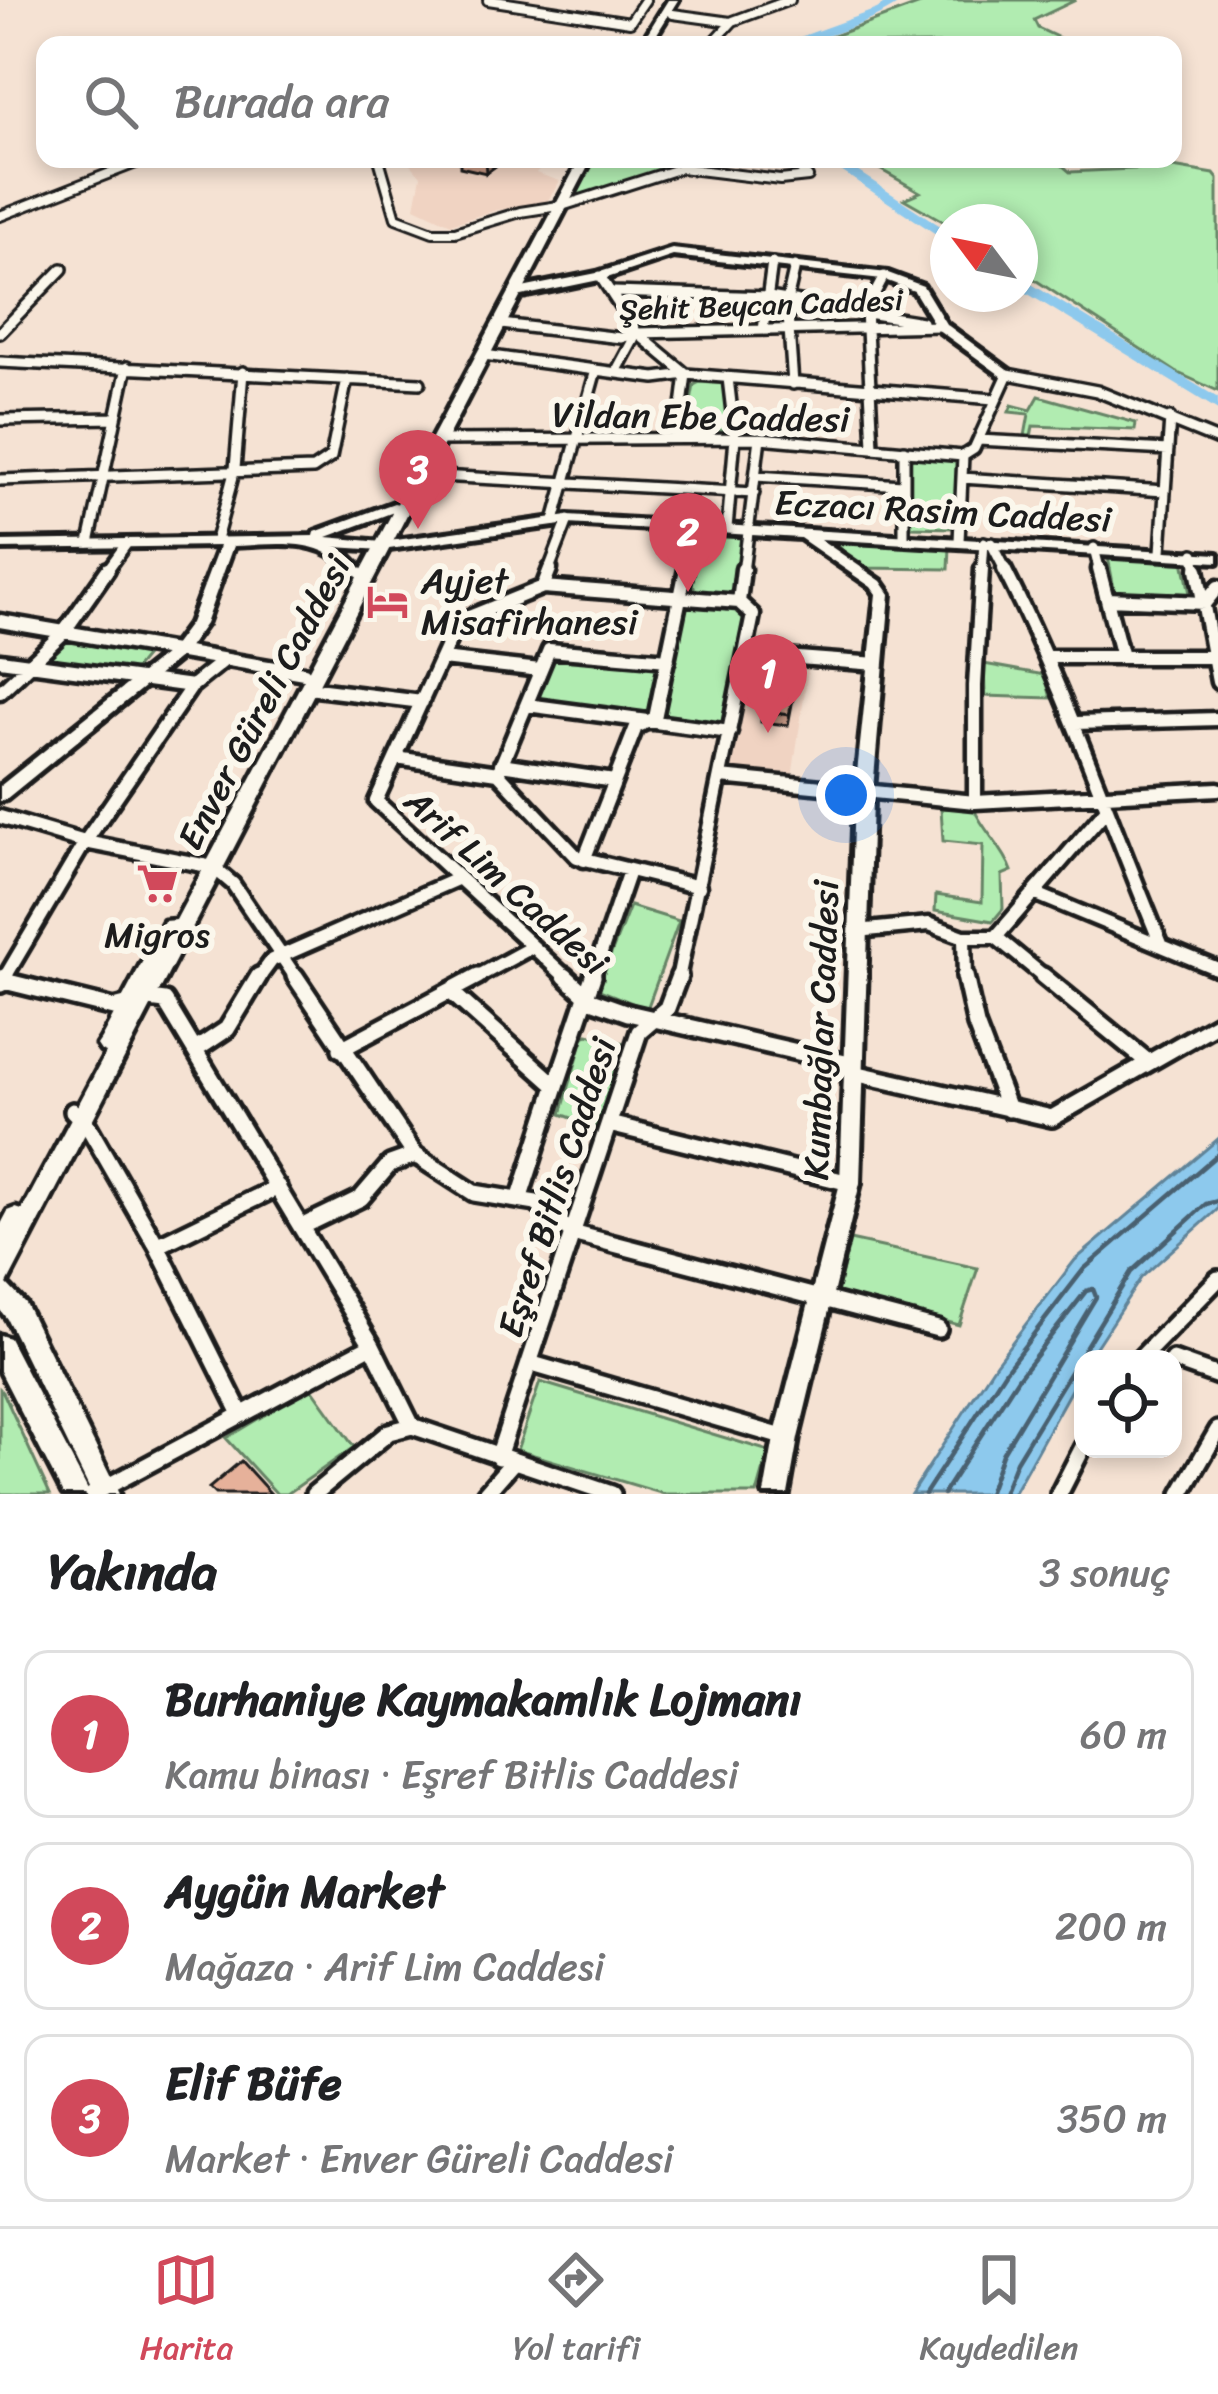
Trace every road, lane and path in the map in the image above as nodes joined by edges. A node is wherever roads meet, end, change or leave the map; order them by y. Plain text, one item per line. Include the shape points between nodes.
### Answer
1 (488, 0) edge
2 (645, 0) edge
3 (677, 0) edge
4 (790, 0) edge
5 (673, 14) junction
6 (731, 22) junction
7 (655, 36) edge
8 (656, 36) edge
9 (714, 36) edge
10 (123, 168) edge
11 (383, 168) edge
12 (577, 168) edge
13 (681, 168) joint
14 (798, 168) edge
15 (561, 206) junction
16 (0, 216) edge
17 (772, 263) junction
18 (795, 266) junction
19 (62, 269) dead end
20 (600, 276) junction
21 (884, 276) junction
22 (614, 292) junction
23 (517, 293) junction
24 (767, 296) junction
25 (787, 301) junction
26 (866, 310) junction
27 (501, 324) junction
28 (941, 326) junction
29 (866, 328) junction
30 (763, 330) junction
31 (788, 330) junction
32 (637, 333) junction
33 (0, 334) edge
34 (484, 355) junction
35 (0, 362) edge
36 (127, 367) junction
37 (596, 370) junction
38 (243, 372) junction
39 (616, 372) junction
40 (686, 374) junction
41 (1008, 374) junction
42 (728, 378) junction
43 (347, 379) junction
44 (420, 383) dead end
45 (793, 383) junction
46 (872, 390) junction
47 (994, 399) junction
48 (116, 418) junction
49 (1170, 418) junction
50 (0, 419) edge
51 (679, 438) junction
52 (735, 438) junction
53 (760, 438) junction
54 (437, 440) junction
55 (978, 440) junction
56 (1218, 440) edge
57 (573, 441) junction
58 (873, 446) junction
59 (904, 449) junction
60 (1168, 450) junction
61 (963, 456) junction
62 (234, 472) junction
63 (420, 475) junction
64 (755, 476) junction
65 (105, 477) junction
66 (962, 478) junction
67 (0, 481) edge
68 (561, 485) junction
69 (903, 485) junction
70 (1165, 491) junction
71 (731, 492) junction
72 (754, 493) junction
73 (396, 512) junction
74 (561, 520) junction
75 (695, 526) junction
76 (728, 528) junction
77 (749, 529) junction
78 (800, 532) junction
79 (904, 538) junction
80 (222, 540) junction
81 (308, 540) junction
82 (425, 540) junction
83 (959, 541) junction
84 (987, 542) junction
85 (89, 543) junction
86 (127, 543) junction
87 (380, 544) junction
88 (0, 545) edge
89 (1094, 548) junction
90 (1161, 552) junction
91 (1194, 554) junction
92 (1218, 558) edge
93 (359, 574) junction
94 (543, 586) junction
95 (1218, 587) edge
96 (681, 598) junction
97 (1107, 598) junction
98 (739, 602) junction
99 (1205, 603) junction
100 (0, 621) edge
101 (64, 632) junction
102 (176, 652) junction
103 (745, 654) junction
104 (1049, 657) junction
105 (1122, 657) junction
106 (442, 658) junction
107 (1214, 658) junction
108 (668, 659) junction
109 (0, 660) edge
110 (222, 662) junction
111 (877, 664) junction
112 (25, 666) junction
113 (540, 670) junction
114 (146, 680) junction
115 (306, 680) junction
116 (1218, 682) edge
117 (191, 686) junction
118 (0, 692) edge
119 (422, 702) junction
120 (527, 705) junction
121 (1218, 719) edge
122 (652, 721) junction
123 (1076, 722) junction
124 (730, 732) junction
125 (396, 758) junction
126 (500, 768) junction
127 (721, 777) junction
128 (614, 782) junction
129 (1218, 789) edge
130 (864, 793) junction
131 (0, 795) edge
132 (975, 802) junction
133 (1103, 805) junction
134 (0, 817) edge
135 (85, 842) junction
136 (584, 860) junction
137 (207, 866) junction
138 (629, 871) junction
139 (457, 879) junction
140 (700, 887) junction
141 (1034, 892) junction
142 (856, 931) junction
143 (964, 937) junction
144 (996, 937) junction
145 (1162, 946) junction
146 (530, 948) junction
147 (279, 955) junction
148 (1218, 969) edge
149 (1, 982) edge
150 (449, 991) junction
151 (585, 996) junction
152 (140, 1002) junction
153 (651, 1018) junction
154 (1218, 1023) edge
155 (197, 1049) junction
156 (341, 1049) junction
157 (1148, 1062) junction
158 (854, 1069) junction
159 (556, 1086) junction
160 (1008, 1109) junction
161 (76, 1114) junction
162 (608, 1124) junction
163 (415, 1155) junction
164 (850, 1183) junction
165 (278, 1187) junction
166 (520, 1198) junction
167 (301, 1227) junction
168 (572, 1233) junction
169 (158, 1246) junction
170 (0, 1249) edge
171 (0, 1276) edge
172 (1218, 1279) edge
173 (0, 1293) edge
174 (819, 1300) junction
175 (938, 1329) dead end
176 (372, 1345) junction
177 (0, 1346) edge
178 (1148, 1350) edge
179 (529, 1363) junction
180 (1182, 1363) edge
181 (1218, 1376) edge
182 (241, 1414) junction
183 (412, 1426) junction
184 (1218, 1430) edge
185 (786, 1438) junction
186 (1077, 1458) edge
187 (505, 1460) junction
188 (101, 1492) edge
189 (76, 1494) edge
190 (314, 1494) edge
191 (485, 1494) edge
192 (612, 1494) edge
193 (776, 1494) edge
194 (1059, 1494) edge
195 (1181, 1494) edge

1 - 2 street via 630,22
3 - 5 main road
3 - 7 main road
4 - 6 street
5 - 6 street
5 - 8 main road
6 - 9 street
10 - 16 street
11 - 15 street via 396,218 433,232
12 - 15 main road, Enver Güreli Caddesi
13 - 14 street via 808,177
13 - 15 street
15 - 23 main road, Enver Güreli Caddesi
15 - 73 main road, Enver Güreli Caddesi
17 - 18 main road
17 - 20 main road via 672,253
17 - 24 street
18 - 21 main road
18 - 25 street
19 - 33 street
20 - 22 street
20 - 23 main road
21 - 26 street
21 - 28 main road via 919,289
22 - 24 street
22 - 32 street
23 - 27 main road, Enver Güreli Caddesi
24 - 25 street
24 - 30 street
25 - 26 street
25 - 31 street
26 - 28 street
26 - 29 street
27 - 32 street, Şehit Beycan Caddesi via 621,338
27 - 34 main road, Enver Güreli Caddesi
28 - 29 street, Şehit Beycan Caddesi
28 - 41 main road, Şehit Beycan Caddesi
29 - 31 street, Şehit Beycan Caddesi
29 - 46 street
30 - 31 street, Şehit Beycan Caddesi
30 - 32 street, Şehit Beycan Caddesi
31 - 45 street
32 - 39 street
32 - 40 street
34 - 37 street
34 - 54 main road, Enver Güreli Caddesi
35 - 36 street
36 - 38 street
36 - 48 street
37 - 39 street
37 - 57 street
38 - 43 street
38 - 62 street
39 - 40 street
40 - 42 street
40 - 51 street
41 - 47 street
41 - 49 street via 1063,381
42 - 45 street
42 - 52 street
43 - 44 street
43 - 62 street via 331,457 313,469
45 - 46 street
46 - 47 street
46 - 58 street
47 - 55 street
48 - 50 street
48 - 65 street
49 - 56 street
49 - 60 street
51 - 52 street, Vildan Ebe Caddesi
51 - 57 street, Vildan Ebe Caddesi
52 - 53 street, Vildan Ebe Caddesi
52 - 71 street
53 - 58 street, Vildan Ebe Caddesi
53 - 64 street, Eşref Bitlis Caddesi
54 - 57 street, Vildan Ebe Caddesi
54 - 63 main road, Enver Güreli Caddesi
55 - 60 street
55 - 61 street
57 - 68 street
58 - 59 street, Vildan Ebe Caddesi
59 - 61 street, Vildan Ebe Caddesi
59 - 69 street
60 - 70 street
61 - 66 street
62 - 65 street
62 - 80 street
63 - 68 street
63 - 73 main road, Enver Güreli Caddesi
64 - 69 street
64 - 72 street, Eşref Bitlis Caddesi
65 - 67 street
65 - 85 street
66 - 70 street
66 - 83 street
68 - 71 street
68 - 74 street
69 - 79 street
70 - 90 street
71 - 72 street
71 - 76 street
72 - 77 street, Eşref Bitlis Caddesi
73 - 81 main road
73 - 82 main road via 408,532
73 - 87 main road, Enver Güreli Caddesi
74 - 75 main road, Eczacı Rasim Caddesi
74 - 82 main road, Eczacı Rasim Caddesi
74 - 94 street
75 - 76 main road, Eczacı Rasim Caddesi
75 - 96 street
76 - 77 main road, Eczacı Rasim Caddesi
77 - 78 main road, Eczacı Rasim Caddesi
77 - 98 street, Eşref Bitlis Caddesi
78 - 79 main road, Eczacı Rasim Caddesi
78 - 111 main road, Kumbağlar Caddesi via 881,589
79 - 83 main road, Eczacı Rasim Caddesi
80 - 81 main road
80 - 86 main road
80 - 102 main road via 197,624
81 - 87 main road
81 - 93 main road
82 - 87 main road
82 - 87 main road
83 - 84 main road, Eczacı Rasim Caddesi
84 - 89 main road, Eczacı Rasim Caddesi
84 - 104 street
84 - 132 street
85 - 86 main road
85 - 88 main road
86 - 101 street
87 - 93 main road, Enver Güreli Caddesi
87 - 115 main road, Enver Güreli Caddesi
89 - 90 main road, Eczacı Rasim Caddesi
89 - 97 street
90 - 91 main road, Eczacı Rasim Caddesi
91 - 92 main road, Eczacı Rasim Caddesi
91 - 99 street
93 - 115 main road, Enver Güreli Caddesi
94 - 96 street, Arif Lim Caddesi
94 - 106 street, Arif Lim Caddesi via 457,624
95 - 99 street
96 - 98 street, Arif Lim Caddesi
96 - 108 street
97 - 99 street
97 - 105 street
98 - 103 street, Eşref Bitlis Caddesi via 753,615
99 - 107 street
100 - 101 street
101 - 102 street
101 - 112 street
102 - 110 street
102 - 114 main road
103 - 111 street
103 - 124 street, Eşref Bitlis Caddesi
104 - 105 street
104 - 123 street
105 - 107 street
106 - 113 street
106 - 119 street, Arif Lim Caddesi
107 - 116 street
108 - 113 street via 553,650
108 - 122 street
109 - 112 street
110 - 115 street
110 - 117 street
111 - 130 main road, Kumbağlar Caddesi
112 - 114 street
112 - 118 street
113 - 120 street
114 - 117 street
114 - 131 main road
115 - 119 street
115 - 137 main road, Enver Güreli Caddesi
117 - 135 street
119 - 125 street, Arif Lim Caddesi
120 - 122 street
120 - 126 street
121 - 123 street
122 - 124 street
122 - 128 street via 636,727
123 - 133 street
124 - 127 street, Eşref Bitlis Caddesi
125 - 126 street
125 - 139 street, Arif Lim Caddesi via 378,804
126 - 128 street
126 - 136 street
127 - 130 street
127 - 140 street, Eşref Bitlis Caddesi
128 - 136 street
129 - 133 street
130 - 132 street
130 - 142 main road, Kumbağlar Caddesi
132 - 133 street
133 - 141 street
133 - 145 street
134 - 135 street
135 - 137 street
135 - 149 street
136 - 138 street
137 - 147 street via 233,884
137 - 152 main road, Enver Güreli Caddesi
138 - 140 street
138 - 151 street
139 - 146 street, Arif Lim Caddesi
139 - 147 street
140 - 153 street, Eşref Bitlis Caddesi via 668,1008
141 - 144 street
141 - 145 street
142 - 143 street via 929,924
142 - 158 main road, Kumbağlar Caddesi
143 - 144 street
143 - 160 street via 969,1009
144 - 157 street
145 - 148 street
146 - 150 street
146 - 151 street, Arif Lim Caddesi
147 - 155 street via 257,978 232,1028
147 - 156 street
149 - 152 street via 114,1008
150 - 156 street
150 - 159 street
151 - 153 street, Arif Lim Caddesi
151 - 159 street
152 - 155 street via 165,1001
152 - 161 main road, Enver Güreli Caddesi
153 - 158 street, Arif Lim Caddesi
153 - 162 street, Eşref Bitlis Caddesi
154 - 157 street, Arif Lim Caddesi
155 - 165 street
156 - 163 street
157 - 160 street, Arif Lim Caddesi via 1052,1118
158 - 160 street, Arif Lim Caddesi
158 - 164 main road, Kumbağlar Caddesi
159 - 166 street
161 - 169 street
161 - 170 main road, Enver Güreli Caddesi
161 - 171 main road, Enver Güreli Caddesi
162 - 164 street
162 - 168 street, Eşref Bitlis Caddesi
163 - 166 street via 475,1192
163 - 167 street via 390,1164 361,1198
164 - 174 main road, Kumbağlar Caddesi
165 - 167 street
165 - 169 street
166 - 168 street
167 - 176 street
168 - 174 street
168 - 179 street, Eşref Bitlis Caddesi
169 - 182 street
172 - 178 street
173 - 188 main road via 16,1311
174 - 175 street
174 - 185 main road, Kumbağlar Caddesi
176 - 182 street
176 - 183 street
177 - 189 main road
179 - 185 street
179 - 187 street, Eşref Bitlis Caddesi
180 - 181 street
182 - 188 street
183 - 187 street
183 - 190 street via 389,1432
184 - 195 street
185 - 193 main road, Kumbağlar Caddesi
186 - 194 street
187 - 191 street
187 - 192 street

